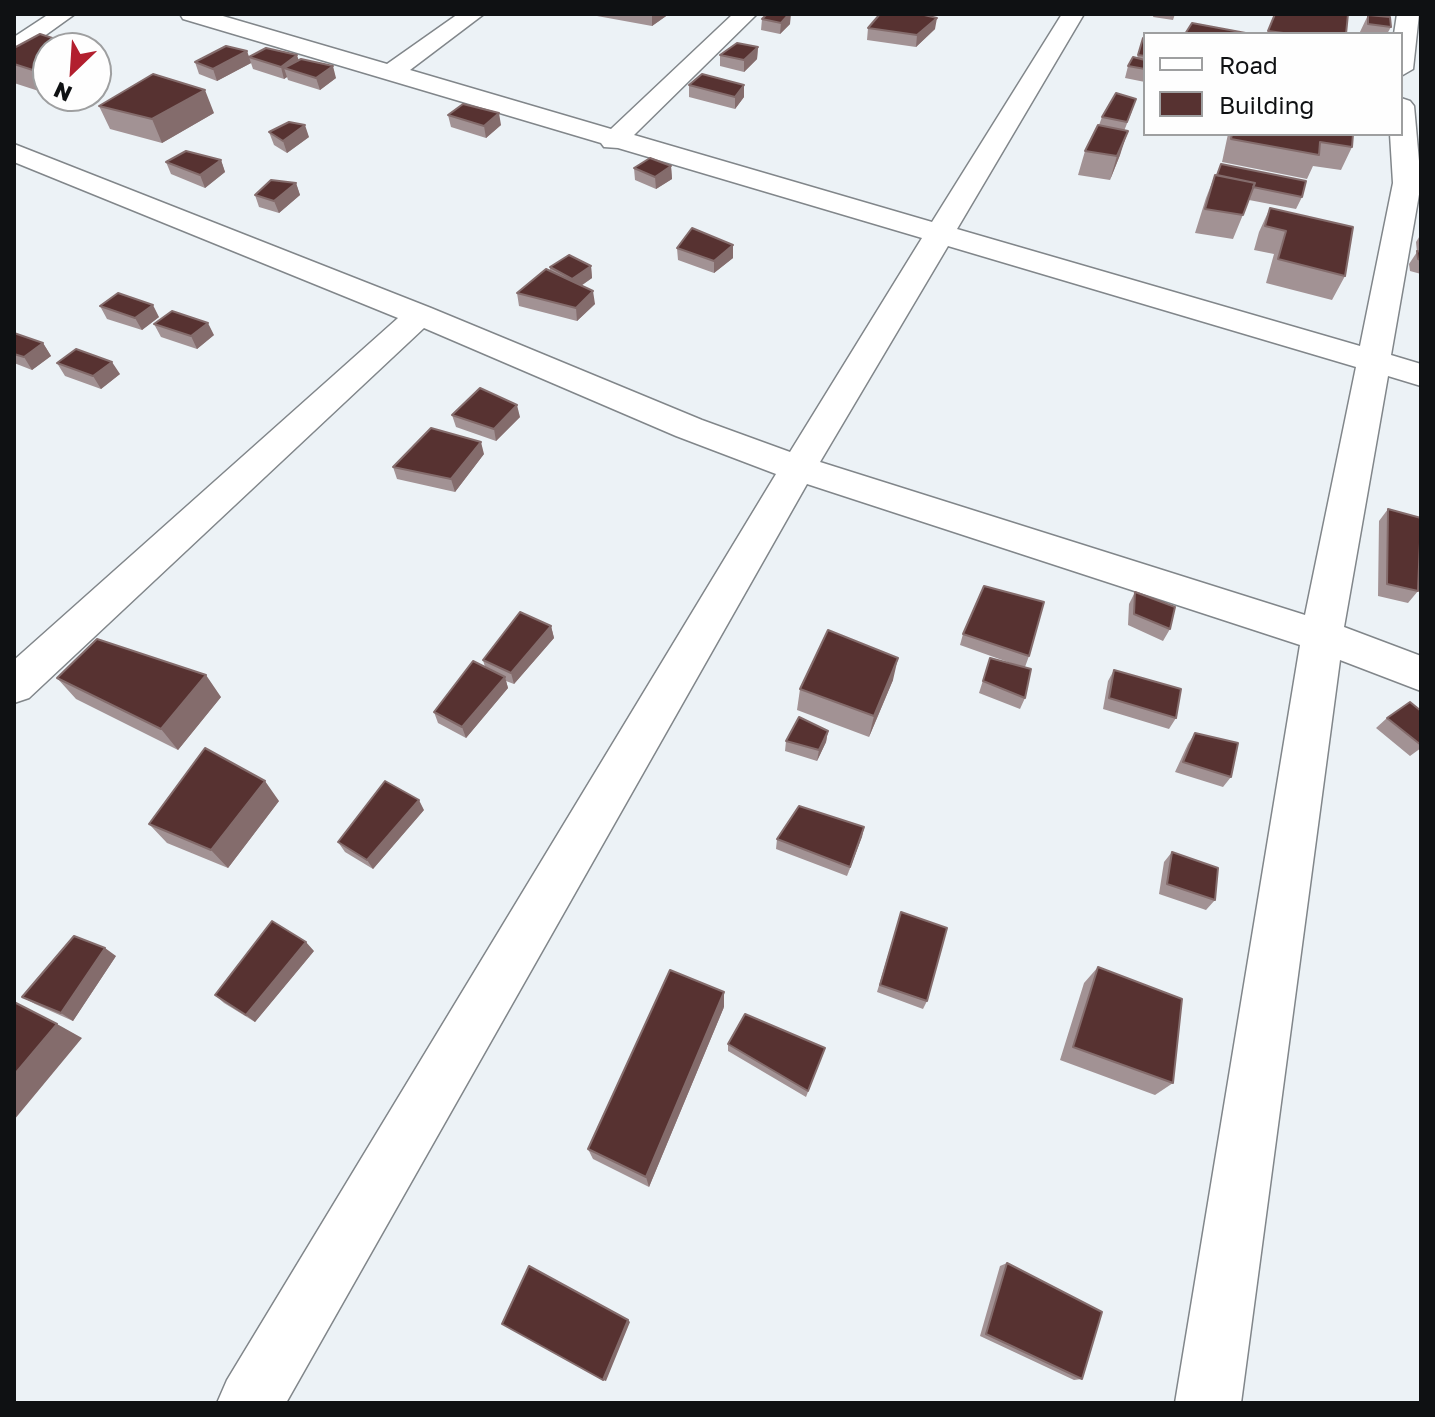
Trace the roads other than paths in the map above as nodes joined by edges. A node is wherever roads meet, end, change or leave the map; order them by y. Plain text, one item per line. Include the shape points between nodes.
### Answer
1 (64, 14) edge
2 (191, 14) edge
3 (473, 14) edge
4 (746, 14) edge
5 (1073, 14) edge
6 (1408, 14) edge
7 (14, 47) edge
8 (1408, 59) edge
9 (392, 72) junction
10 (1403, 118) edge
11 (613, 141) junction
12 (14, 152) edge
13 (1414, 184) edge
14 (940, 235) junction
15 (420, 315) junction
16 (1374, 361) junction
17 (1421, 375) edge
18 (798, 468) junction
19 (1322, 636) junction
20 (1421, 674) edge
21 (14, 686) edge
22 (260, 1399) edge
23 (1208, 1403) edge

1 - 7 street
2 - 9 street
3 - 9 street
4 - 11 street
5 - 14 street
6 - 8 street
9 - 11 street
10 - 13 street
11 - 14 street
12 - 15 street
13 - 16 street
14 - 16 street
14 - 18 street
15 - 18 street
15 - 21 street
16 - 17 street
16 - 19 street
18 - 19 street
18 - 22 street
19 - 20 street
19 - 23 street

